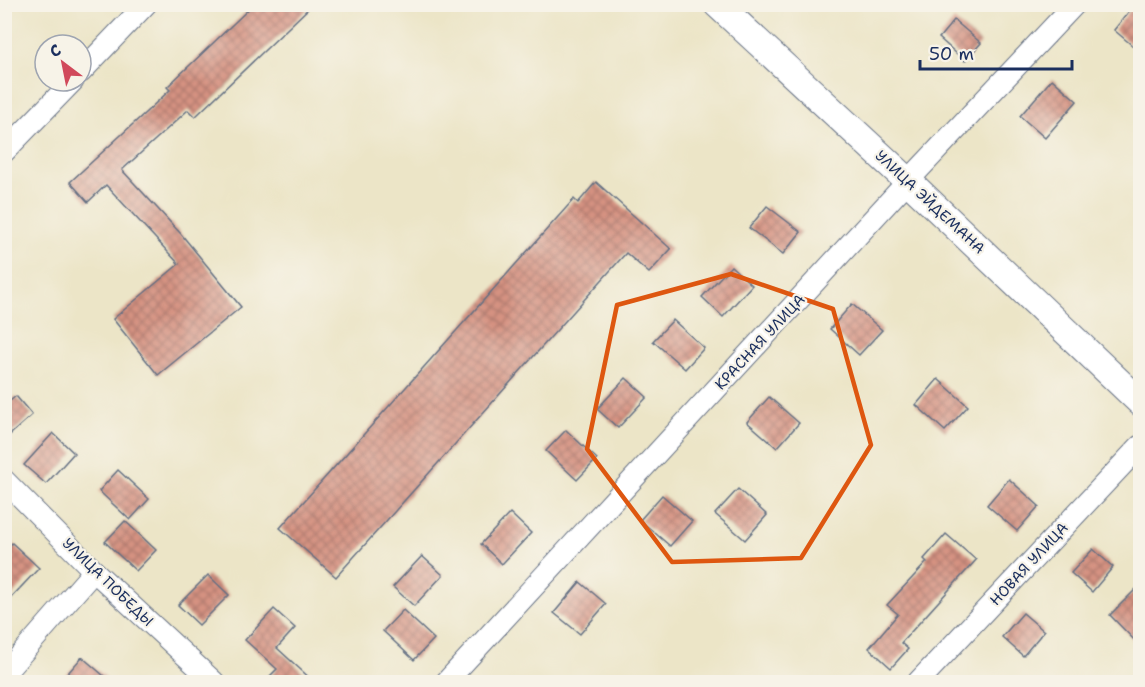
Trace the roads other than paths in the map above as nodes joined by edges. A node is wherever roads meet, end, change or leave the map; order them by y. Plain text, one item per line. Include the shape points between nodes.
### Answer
1 (146, 4) edge
2 (717, 4) edge
3 (1076, 4) edge
4 (93, 59) edge
5 (61, 93) edge
6 (4, 152) edge
7 (908, 181) junction
8 (1140, 402) edge
9 (1140, 446) edge
10 (4, 480) edge
11 (94, 571) junction
12 (4, 674) edge
13 (214, 682) edge
14 (446, 682) edge
15 (918, 682) edge

1 - 4 street
2 - 7 main road, УЛИЦА ЭЙДЕМАНА
3 - 7 street, КРАСНАЯ УЛИЦА
5 - 6 street
7 - 8 main road, УЛИЦА ЭЙДЕМАНА
7 - 14 street, КРАСНАЯ УЛИЦА
9 - 15 street, НОВАЯ УЛИЦА
10 - 11 street, УЛИЦА ПОБЕДЫ
11 - 12 street
11 - 13 street, УЛИЦА ПОБЕДЫ

